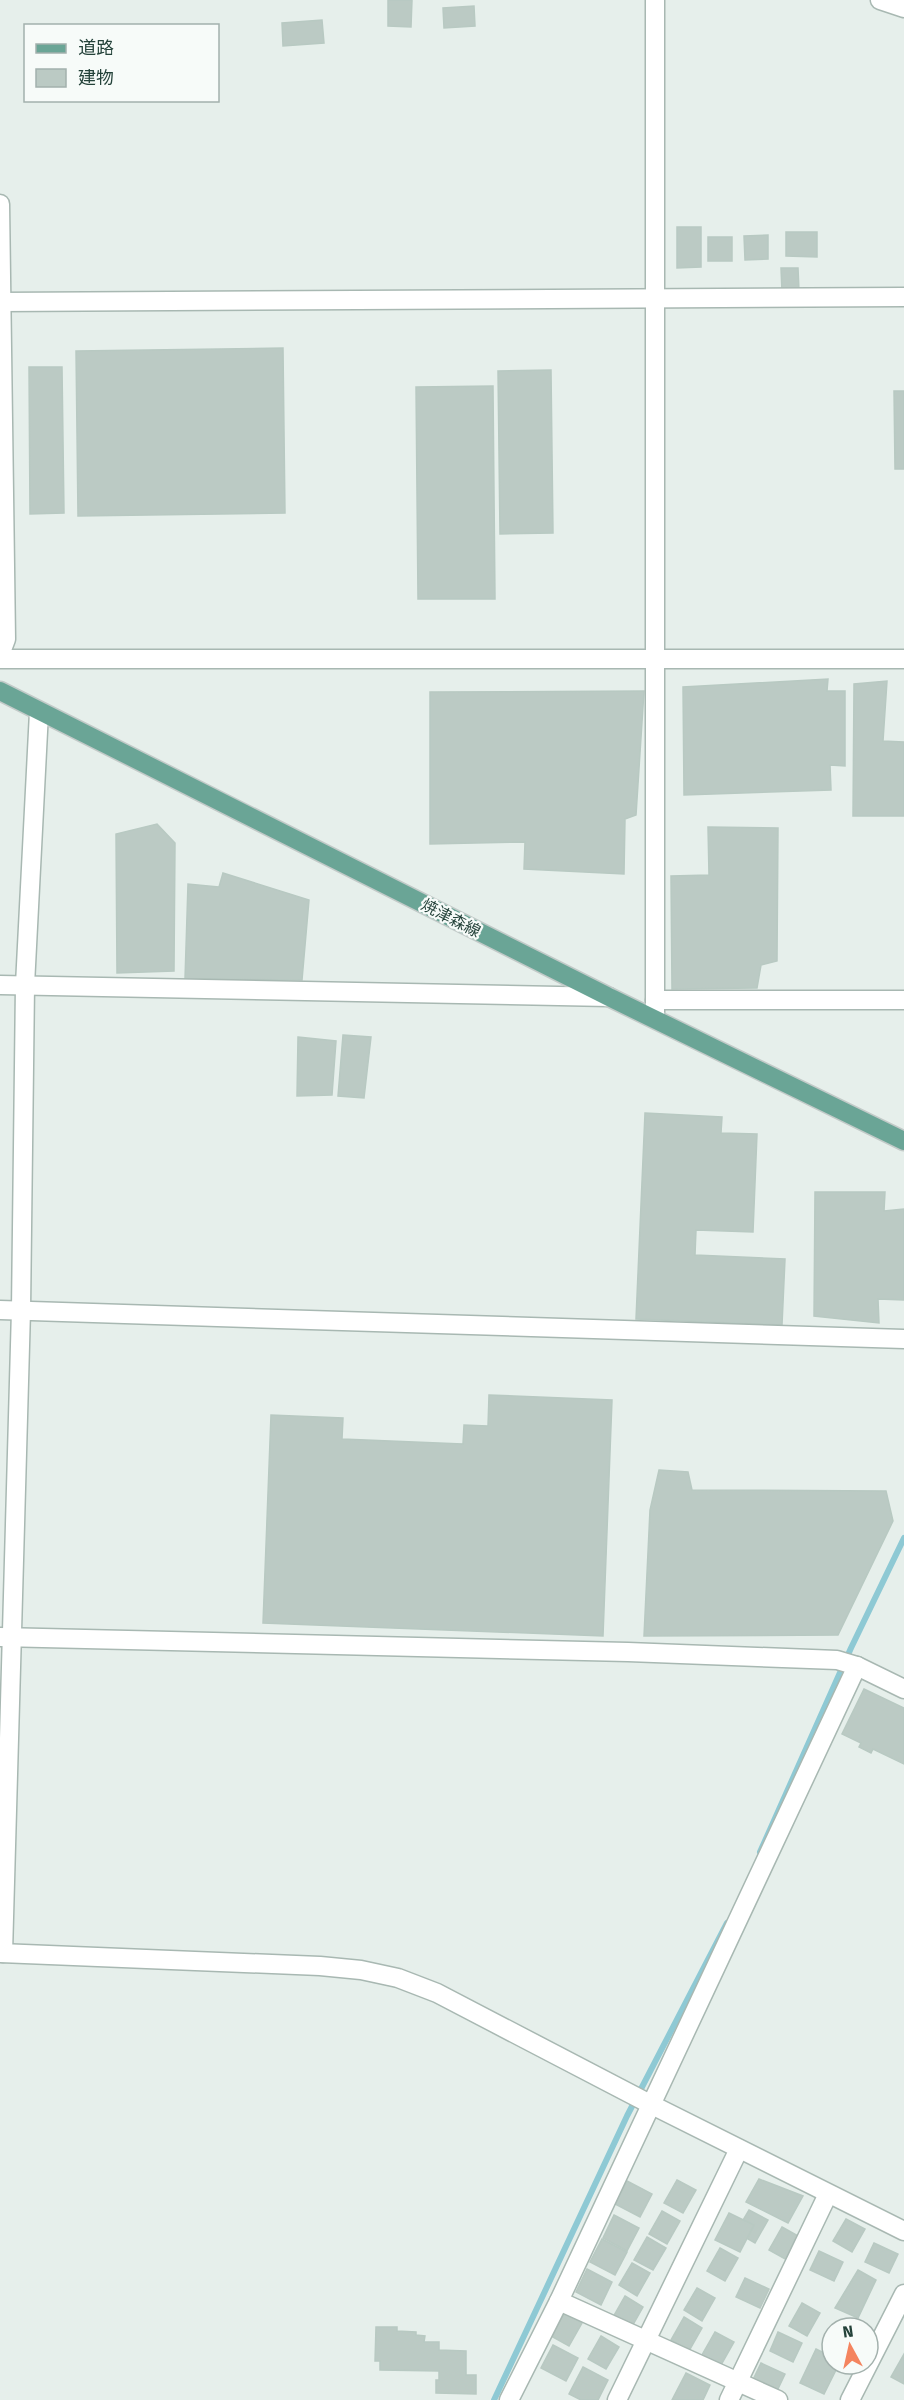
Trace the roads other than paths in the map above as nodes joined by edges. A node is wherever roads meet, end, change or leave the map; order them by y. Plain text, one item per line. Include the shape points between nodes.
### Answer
1 (655, 0) edge
2 (880, 0) edge
3 (904, 8) edge
4 (0, 204) edge
5 (904, 297) edge
6 (654, 298) junction
7 (1, 302) edge
8 (2, 651) edge
9 (656, 659) junction
10 (904, 659) edge
11 (0, 692) edge
12 (39, 712) junction
13 (0, 984) edge
14 (26, 985) junction
15 (609, 997) junction
16 (904, 1000) edge
17 (655, 1009) junction
18 (904, 1141) edge
19 (0, 1310) edge
20 (21, 1310) junction
21 (904, 1339) edge
22 (5, 1638) edge
23 (857, 1666) junction
24 (904, 1689) edge
25 (2, 1953) edge
26 (650, 2104) junction
27 (739, 2149) junction
28 (828, 2194) junction
29 (904, 2231) edge
30 (904, 2294) edge
31 (559, 2301) junction
32 (646, 2340) junction
33 (737, 2383) junction
34 (509, 2400) edge
35 (617, 2400) edge
36 (729, 2400) edge
37 (778, 2400) edge
38 (850, 2400) edge

1 - 6 street
2 - 3 street
4 - 7 street
5 - 6 street
6 - 7 street
6 - 9 street
7 - 8 street
8 - 9 street
9 - 10 street
9 - 17 street
11 - 12 main road, 焼津森線
12 - 14 street
12 - 15 main road, 焼津森線
13 - 14 street
14 - 15 street
14 - 20 street
15 - 17 main road, 焼津森線
16 - 17 street
17 - 18 main road, 焼津森線
19 - 20 street
20 - 21 street
20 - 22 street
22 - 23 street via 628,1652 837,1660
22 - 25 street
23 - 24 street
23 - 26 street
25 - 26 street via 320,1966 398,1978 437,1993
26 - 27 street
26 - 31 street
27 - 28 street
27 - 32 street
28 - 29 street
28 - 33 street
30 - 38 street
31 - 32 street
31 - 34 street
32 - 33 street
32 - 35 street
33 - 36 street
33 - 37 street

